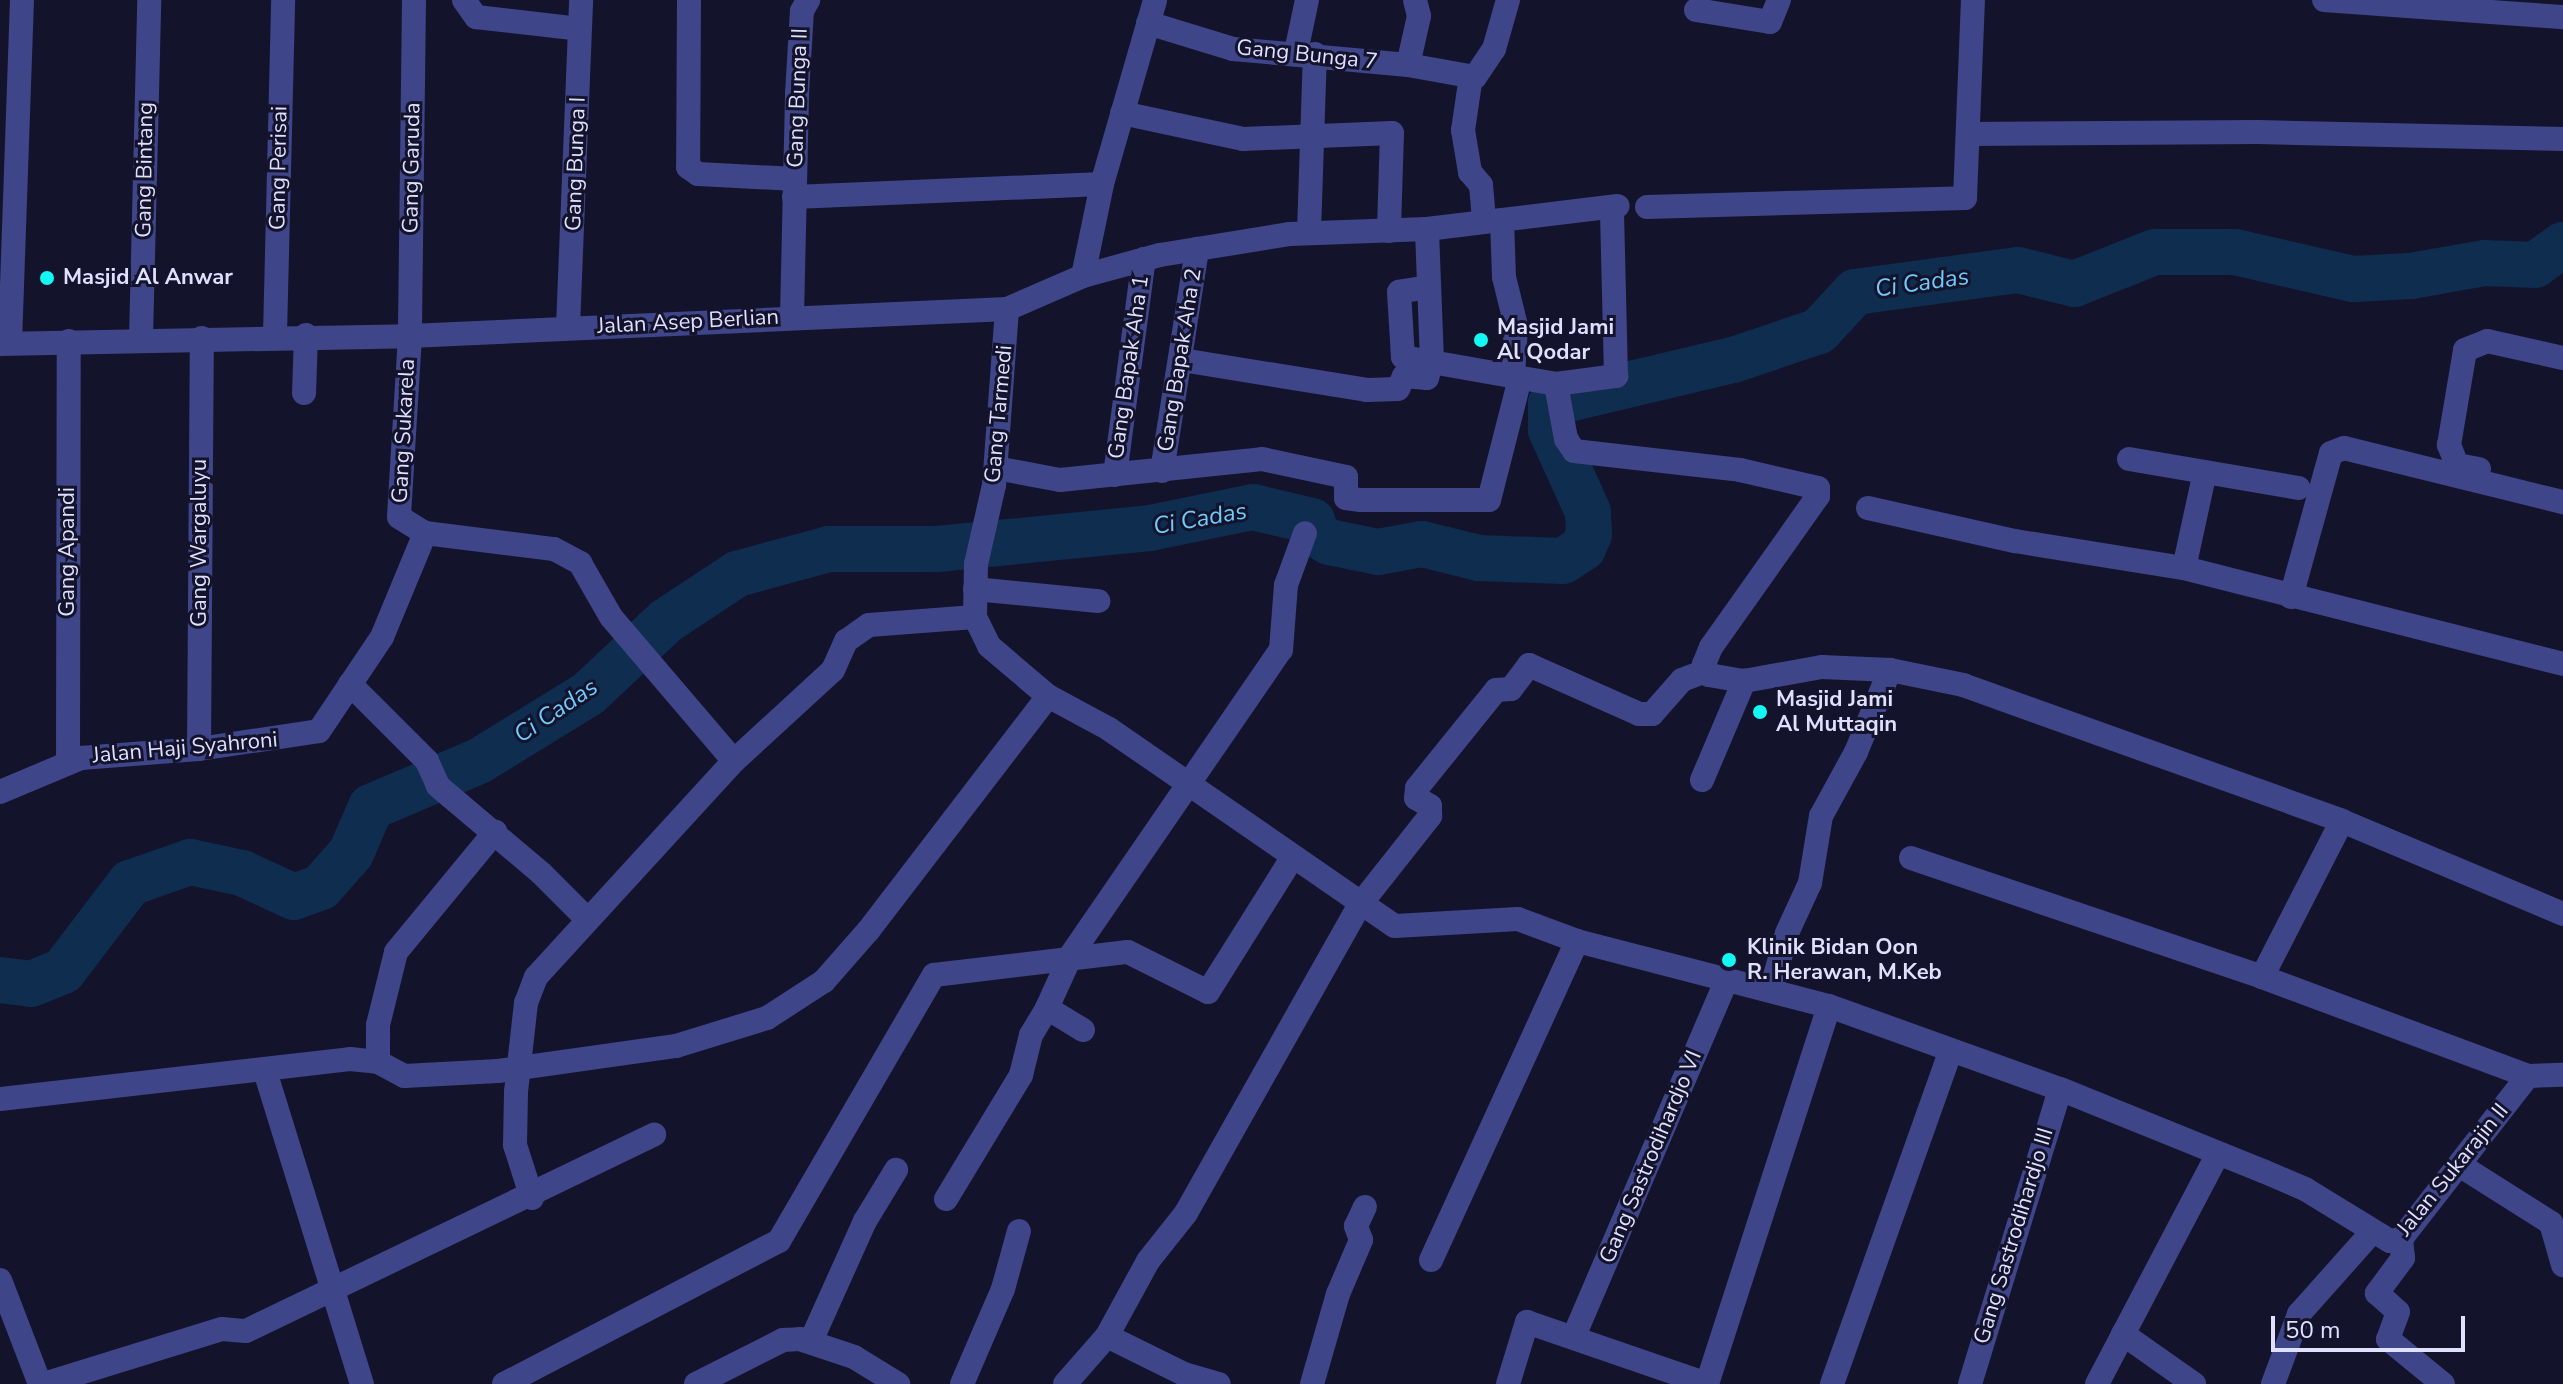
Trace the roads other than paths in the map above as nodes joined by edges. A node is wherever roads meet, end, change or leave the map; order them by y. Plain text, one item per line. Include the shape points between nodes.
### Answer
1 (22, 0) edge
2 (149, 0) edge
3 (283, 0) edge
4 (414, 0) edge
5 (464, 0) edge
6 (581, 0) edge
7 (689, 0) edge
8 (808, 0) edge
9 (1307, 0) edge
10 (1415, 0) edge
11 (1508, 0) edge
12 (1779, 0) edge
13 (1973, 0) edge
14 (2324, 0) edge
15 (1696, 10) dead end
16 (2560, 11) edge
17 (1152, 12) edge
18 (579, 29) junction
19 (1305, 53) junction
20 (1408, 65) junction
21 (1469, 76) junction
22 (1122, 113) junction
23 (1969, 134) junction
24 (2563, 139) edge
25 (1312, 140) junction
26 (1102, 184) junction
27 (794, 188) junction
28 (1647, 207) dead end
29 (1493, 221) junction
30 (1427, 229) junction
31 (1389, 231) junction
32 (1309, 232) junction
33 (1197, 249) junction
34 (1144, 259) junction
35 (1083, 276) junction
36 (1007, 309) junction
37 (792, 317) junction
38 (568, 327) junction
39 (275, 335) junction
40 (306, 335) junction
41 (410, 336) junction
42 (202, 338) junction
43 (141, 339) junction
44 (69, 341) junction
45 (5, 344) edge
46 (2563, 358) edge
47 (1182, 360) junction
48 (1432, 361) junction
49 (1516, 377) junction
50 (304, 393) dead end
51 (1558, 396) junction
52 (2129, 459) dead end
53 (996, 468) junction
54 (1162, 471) junction
55 (2205, 472) junction
56 (1115, 475) junction
57 (2299, 488) dead end
58 (2563, 488) edge
59 (2563, 502) edge
60 (1868, 508) dead end
61 (425, 533) junction
62 (1305, 533) dead end
63 (2184, 568) junction
64 (975, 589) junction
65 (2291, 597) junction
66 (1098, 601) dead end
67 (975, 617) junction
68 (2563, 664) edge
69 (1890, 670) junction
70 (1705, 671) junction
71 (1744, 681) junction
72 (350, 684) junction
73 (1048, 696) junction
74 (199, 749) junction
75 (734, 761) junction
76 (68, 762) junction
77 (1702, 780) dead end
78 (1189, 783) junction
79 (0, 792) edge
80 (2342, 821) junction
81 (495, 832) junction
82 (1292, 858) junction
83 (1911, 858) dead end
84 (1359, 906) junction
85 (2563, 914) edge
86 (586, 918) junction
87 (1577, 941) junction
88 (1071, 955) junction
89 (2262, 977) junction
90 (1727, 979) junction
91 (1771, 990) junction
92 (1829, 1006) junction
93 (1047, 1008) junction
94 (1083, 1030) dead end
95 (1950, 1052) junction
96 (378, 1062) junction
97 (522, 1065) junction
98 (265, 1071) junction
99 (2563, 1075) edge
100 (2528, 1076) junction
101 (2060, 1089) junction
102 (0, 1099) edge
103 (654, 1135) dead end
104 (2218, 1154) junction
105 (2461, 1166) junction
106 (896, 1170) dead end
107 (532, 1198) junction
108 (946, 1199) dead end
109 (1365, 1207) dead end
110 (1019, 1231) dead end
111 (2373, 1231) junction
112 (2401, 1239) junction
113 (1431, 1260) dead end
114 (2563, 1265) edge
115 (0, 1280) edge
116 (331, 1293) junction
117 (2123, 1334) junction
118 (1107, 1336) junction
119 (1574, 1336) junction
120 (811, 1341) junction
121 (42, 1384) edge
122 (362, 1384) edge
123 (504, 1384) edge
124 (696, 1384) edge
125 (898, 1384) edge
126 (962, 1384) edge
127 (1065, 1384) edge
128 (1219, 1384) edge
129 (1312, 1384) edge
130 (1508, 1384) edge
131 (1707, 1384) edge
132 (1832, 1384) edge
133 (1970, 1384) edge
134 (2097, 1384) edge
135 (2194, 1384) edge
136 (2273, 1384) edge
137 (2443, 1384) edge

1 - 45 street
2 - 43 street, Gang Bintang
3 - 39 street, Gang Perisai
4 - 41 street, Gang Garuda
5 - 18 street via 476,17
6 - 18 street, Gang Bunga I
7 - 27 street via 688,167 698,174
8 - 27 street, Gang Bunga II via 802,11
9 - 19 street
10 - 20 street via 1419,16
11 - 21 street via 1491,55 1479,73
12 - 15 street via 1770,22
13 - 23 street
14 - 16 street
17 - 19 street, Gang Bunga 7 via 1233,49
17 - 22 street
18 - 38 street, Gang Bunga I
19 - 20 street, Gang Bunga 7
19 - 25 street
20 - 21 street, Gang Bunga 7
21 - 29 street via 1463,130 1470,172 1481,185
22 - 25 street via 1213,135
22 - 26 street
23 - 24 street via 2258,132
23 - 28 street via 1968,191 1959,200
25 - 31 street via 1392,133
25 - 32 street
26 - 27 street
26 - 35 street
27 - 37 street, Gang Bunga II
29 - 30 street, Jalan Asep Berlian
29 - 49 street via 1516,326
29 - 51 street, Jalan Asep Berlian via 1615,207 1616,376
30 - 31 street, Jalan Asep Berlian
30 - 48 street
31 - 32 street, Jalan Asep Berlian
32 - 33 street, Jalan Asep Berlian
33 - 34 street, Jalan Asep Berlian
33 - 47 street, Gang Bapak Aha 2
34 - 35 street, Jalan Asep Berlian
34 - 56 street, Gang Bapak Aha 1
35 - 36 street, Jalan Asep Berlian
36 - 37 street, Jalan Asep Berlian
36 - 53 street, Gang Tarmedi
37 - 38 street, Jalan Asep Berlian
38 - 41 street, Jalan Asep Berlian
39 - 40 street, Jalan Asep Berlian
39 - 42 street, Jalan Asep Berlian
40 - 41 street, Jalan Asep Berlian
40 - 50 street
41 - 61 street, Gang Sukarela via 399,517
42 - 43 street, Jalan Asep Berlian
42 - 74 street, Gang Wargaluyu
43 - 44 street, Jalan Asep Berlian
44 - 45 street, Jalan Asep Berlian
44 - 76 street, Gang Apandi
46 - 58 street via 2487,341 2465,350 2451,455 2457,465
47 - 48 street via 1367,390 1398,389 1404,376 1427,378
47 - 54 street, Gang Bapak Aha 2
48 - 49 street
49 - 51 street
49 - 54 street via 1489,500 1346,498 1346,477 1262,459
51 - 70 street via 1574,451 1740,470 1818,488 1818,496 1711,647
52 - 55 street
53 - 56 street via 1060,480
53 - 64 street, Gang Tarmedi via 980,535
54 - 56 street
55 - 57 street
55 - 63 street
59 - 65 street via 2344,448 2331,453
60 - 63 street via 2003,539
61 - 72 street, Gang Sukarela via 382,637
61 - 75 street via 554,549 580,563 640,648
62 - 78 street via 1286,585 1281,650
63 - 65 street
64 - 66 street
64 - 67 street, Gang Tarmedi
65 - 68 street
67 - 73 street, Jalan Sukarajin II via 1001,661
67 - 75 street via 869,625 846,641 833,670
69 - 71 street via 1822,667
69 - 80 street via 2021,704
69 - 91 street via 1856,752 1821,816 1810,883 1787,933
70 - 71 street
70 - 84 street via 1682,680 1652,714 1639,714 1529,665 1511,689 1496,690 1417,788 1416,798 1432,813
71 - 77 street
72 - 74 street, Jalan Haji Syahroni via 319,731
72 - 81 street via 427,761 438,786
73 - 78 street, Jalan Sukarajin II
73 - 97 street via 868,931 824,981 788,1008 676,1046
74 - 76 street, Jalan Haji Syahroni
75 - 86 street
76 - 79 street, Jalan Haji Syahroni
78 - 82 street, Jalan Sukarajin II
78 - 88 street
80 - 85 street
80 - 89 street
81 - 86 street
81 - 96 street via 396,952 378,1025
82 - 84 street, Jalan Sukarajin II
82 - 88 street via 1208,992 1128,952
83 - 89 street
84 - 87 street, Jalan Sukarajin II via 1395,926 1518,919
84 - 118 street via 1186,1213 1148,1261
86 - 97 street via 531,988
87 - 90 street, Jalan Sukarajin II
87 - 113 street
88 - 93 street
88 - 123 street via 934,975 779,1241
89 - 100 street
90 - 91 street, Jalan Sukarajin II
90 - 119 street, Gang Sastrodihardjo VI
91 - 92 street, Jalan Sukarajin II
92 - 95 street, Jalan Sukarajin II
92 - 131 street
93 - 94 street
93 - 108 street via 1031,1035 1021,1075
95 - 101 street, Jalan Sukarajin II
95 - 132 street
96 - 97 street via 404,1076 434,1077
96 - 98 street via 350,1059
97 - 107 street via 515,1145
98 - 102 street
98 - 116 street
99 - 100 street
100 - 105 street, Jalan Sukarajin II
101 - 104 street, Jalan Sukarajin II
101 - 133 street, Gang Sastrodihardjo III
103 - 107 street
104 - 111 street, Jalan Sukarajin II via 2305,1189
104 - 117 street
105 - 112 street, Jalan Sukarajin II
105 - 114 street via 2551,1223
106 - 120 street via 865,1221
107 - 116 street
109 - 129 street via 1356,1226 1361,1240 1338,1294
110 - 126 street via 1003,1289
111 - 112 street, Jalan Sukarajin II via 2390,1241
111 - 136 street via 2299,1314
112 - 137 street via 2403,1258 2377,1293 2398,1312 2388,1339
115 - 121 street
116 - 121 street via 246,1331 222,1329
116 - 122 street
117 - 134 street
117 - 135 street
118 - 127 street
118 - 128 street via 1184,1374
119 - 130 street via 1527,1322
119 - 131 street
120 - 124 street via 783,1340
120 - 125 street via 854,1357

